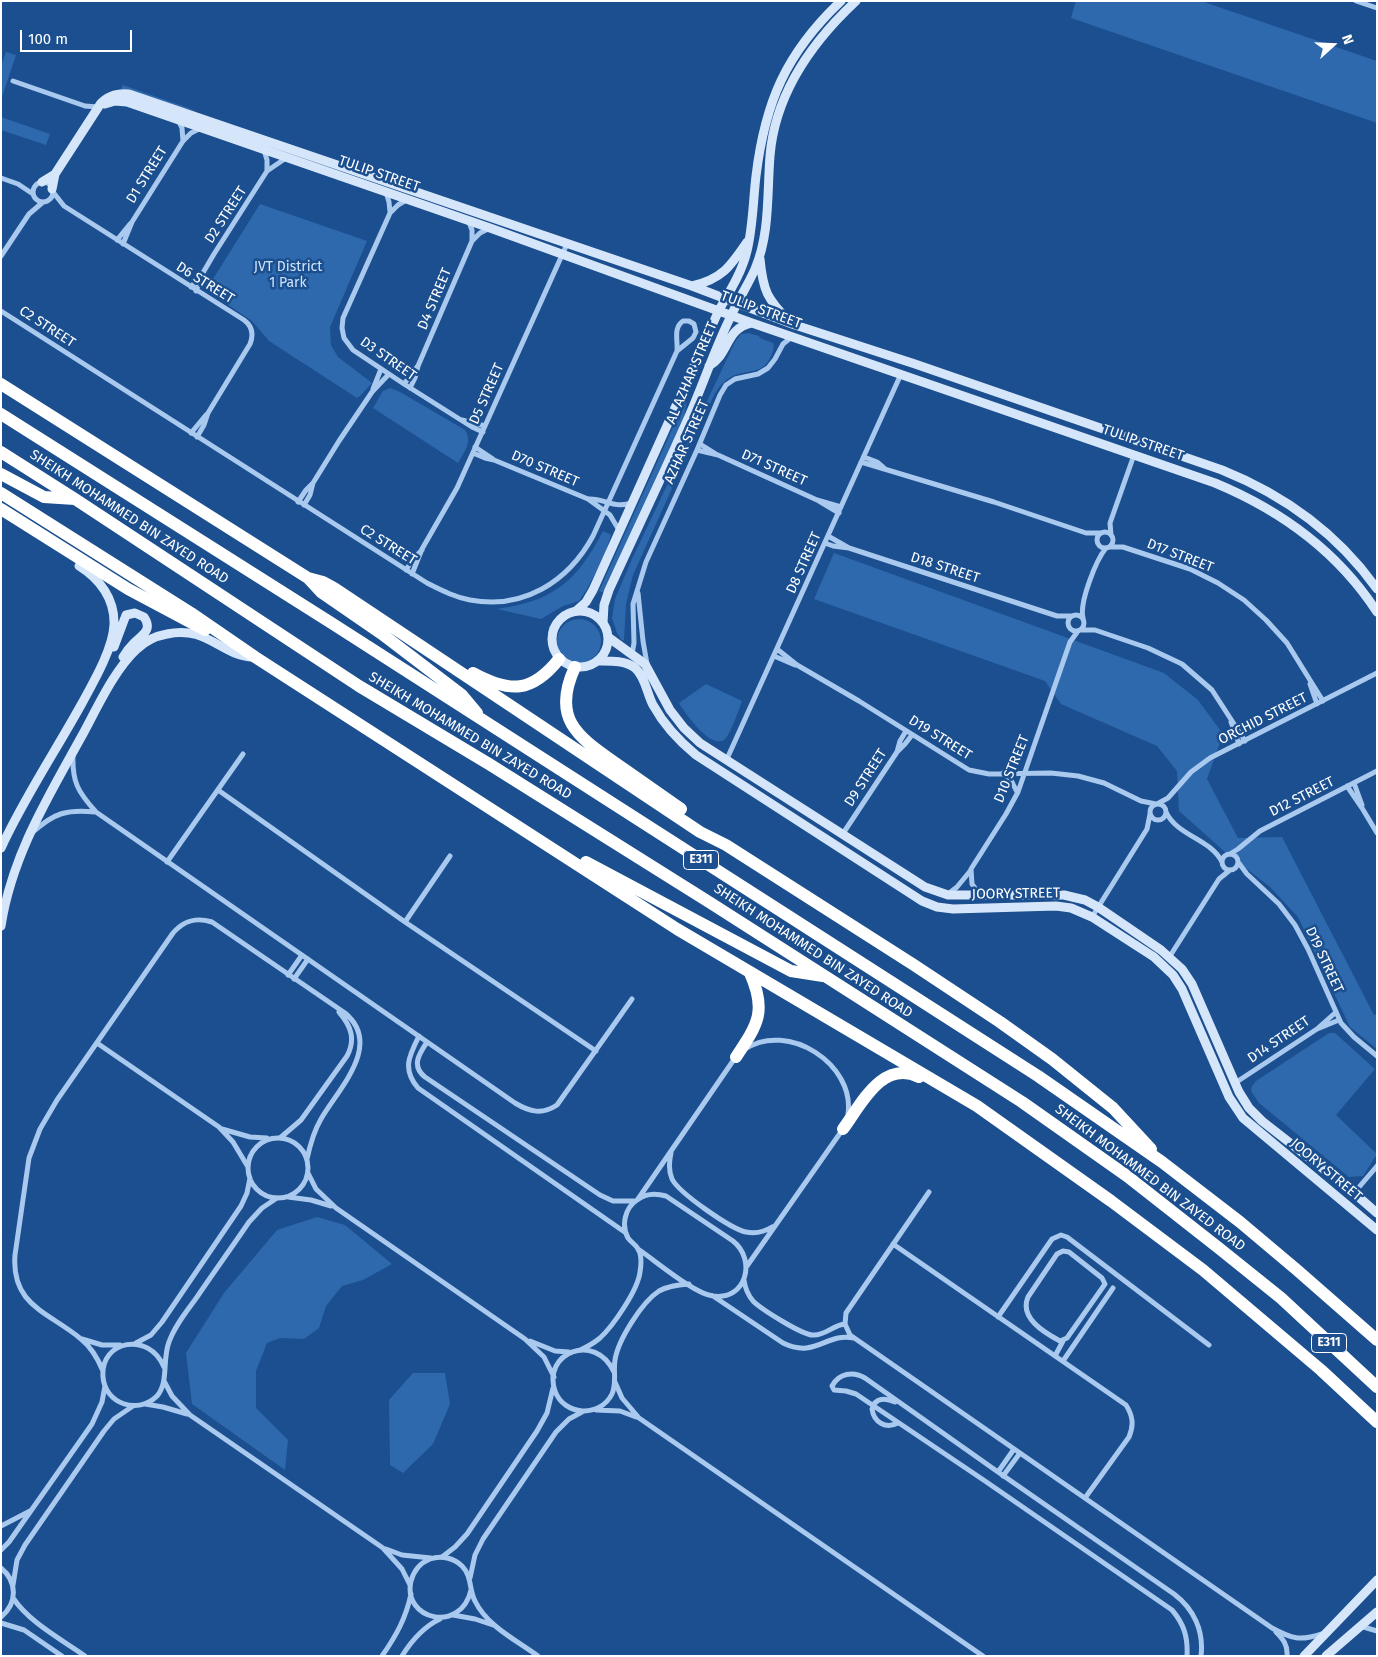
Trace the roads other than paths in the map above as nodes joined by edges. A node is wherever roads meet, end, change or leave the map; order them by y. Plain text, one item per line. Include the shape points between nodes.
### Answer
1 (841, 1) edge
2 (856, 1) edge
3 (1356, 1) edge
4 (1377, 8) edge
5 (13, 80) dead end
6 (85, 106) junction
7 (98, 107) junction
8 (91, 117) junction
9 (178, 120) junction
10 (202, 128) junction
11 (182, 141) junction
12 (264, 150) junction
13 (286, 157) junction
14 (267, 171) junction
15 (55, 174) junction
16 (1, 178) edge
17 (39, 183) junction
18 (18, 184) junction
19 (53, 190) junction
20 (386, 191) junction
21 (33, 195) junction
22 (408, 199) junction
23 (44, 202) junction
24 (64, 206) junction
25 (390, 213) junction
26 (29, 214) junction
27 (468, 220) junction
28 (132, 222) junction
29 (490, 228) junction
30 (750, 238) junction
31 (117, 240) junction
32 (472, 240) junction
33 (123, 244) junction
34 (567, 244) junction
35 (563, 254) junction
36 (760, 255) junction
37 (1, 256) edge
38 (204, 271) junction
39 (692, 286) junction
40 (191, 287) junction
41 (196, 291) junction
42 (725, 299) junction
43 (737, 304) junction
44 (720, 310) junction
45 (1, 311) edge
46 (731, 315) junction
47 (752, 323) junction
48 (792, 324) junction
49 (793, 336) junction
50 (677, 351) junction
51 (418, 366) junction
52 (709, 366) junction
53 (381, 369) junction
54 (389, 374) junction
55 (901, 374) junction
56 (956, 378) junction
57 (1, 384) edge
58 (404, 384) junction
59 (410, 388) junction
60 (372, 392) junction
61 (208, 413) junction
62 (1, 414) edge
63 (462, 420) junction
64 (485, 426) junction
65 (483, 432) junction
66 (192, 433) junction
67 (197, 437) junction
68 (700, 444) junction
69 (475, 448) junction
70 (697, 450) junction
71 (1, 452) edge
72 (472, 453) junction
73 (1134, 455) junction
74 (718, 456) junction
75 (1190, 459) junction
76 (494, 460) junction
77 (862, 460) junction
78 (1, 474) edge
79 (314, 483) junction
80 (1, 493) edge
81 (75, 499) junction
82 (588, 499) junction
83 (817, 500) junction
84 (298, 502) junction
85 (633, 503) junction
86 (608, 504) junction
87 (304, 505) junction
88 (841, 507) junction
89 (1, 509) edge
90 (604, 511) junction
91 (839, 513) junction
92 (1110, 523) junction
93 (620, 532) junction
94 (1101, 532) junction
95 (1086, 533) junction
96 (828, 536) junction
97 (1112, 536) junction
98 (52, 541) junction
99 (825, 543) junction
100 (1098, 543) junction
101 (1108, 547) junction
102 (1124, 547) junction
103 (849, 548) junction
104 (422, 549) junction
105 (1098, 559) junction
106 (406, 570) junction
107 (412, 574) junction
108 (308, 578) junction
109 (1377, 589) edge
110 (638, 590) junction
111 (1082, 606) junction
112 (577, 610) junction
113 (1377, 612) edge
114 (1057, 616) junction
115 (1073, 616) junction
116 (1083, 619) junction
117 (603, 623) junction
118 (1069, 626) junction
119 (1079, 630) junction
120 (1095, 630) junction
121 (608, 637) junction
122 (1070, 642) junction
123 (416, 644) junction
124 (239, 646) junction
125 (777, 649) junction
126 (632, 654) junction
127 (774, 656) junction
128 (255, 657) junction
129 (559, 659) junction
130 (597, 661) junction
131 (798, 665) junction
132 (575, 667) junction
133 (649, 669) junction
134 (100, 671) junction
135 (1377, 673) edge
136 (112, 680) junction
137 (659, 692) junction
138 (649, 697) junction
139 (1320, 703) junction
140 (481, 719) junction
141 (1231, 721) junction
142 (906, 731) junction
143 (912, 734) junction
144 (1245, 741) junction
145 (684, 744) junction
146 (1239, 744) junction
147 (897, 752) junction
148 (73, 753) junction
149 (243, 754) dead end
150 (726, 761) junction
151 (1377, 771) edge
152 (1003, 773) junction
153 (1025, 773) junction
154 (1354, 783) junction
155 (1347, 786) junction
156 (218, 790) junction
157 (1018, 792) junction
158 (1168, 798) junction
159 (1141, 801) junction
160 (1156, 804) junction
161 (1362, 808) junction
162 (1166, 810) junction
163 (96, 812) junction
164 (1150, 814) junction
165 (1159, 820) junction
166 (800, 823) junction
167 (1174, 824) junction
168 (1147, 829) junction
169 (1377, 833) edge
170 (842, 835) junction
171 (27, 838) junction
172 (726, 845) junction
173 (1, 848) edge
174 (1240, 848) junction
175 (1213, 850) junction
176 (1229, 854) junction
177 (450, 856) dead end
178 (564, 856) junction
179 (1238, 861) junction
180 (168, 862) junction
181 (1222, 863) junction
182 (972, 869) junction
183 (1231, 870) junction
184 (1247, 874) junction
185 (1219, 880) junction
186 (948, 895) junction
187 (982, 896) junction
188 (1098, 906) junction
189 (1092, 917) junction
190 (405, 922) junction
191 (1, 926) edge
192 (302, 955) junction
193 (1170, 956) junction
194 (308, 959) junction
195 (750, 972) junction
196 (288, 975) junction
197 (825, 976) junction
198 (294, 979) junction
199 (632, 999) dead end
200 (338, 1009) junction
201 (1335, 1013) junction
202 (1339, 1020) junction
203 (1317, 1029) junction
204 (419, 1036) junction
205 (427, 1042) junction
206 (97, 1043) junction
207 (596, 1051) junction
208 (1377, 1056) edge
209 (736, 1057) junction
210 (1235, 1083) junction
211 (977, 1106) junction
212 (219, 1128) junction
213 (843, 1129) junction
214 (271, 1138) junction
215 (280, 1138) junction
216 (671, 1150) junction
217 (307, 1159) junction
218 (1162, 1162) junction
219 (1377, 1166) edge
220 (248, 1167) junction
221 (308, 1173) junction
222 (250, 1178) junction
223 (1316, 1179) junction
224 (929, 1192) dead end
225 (1354, 1193) junction
226 (286, 1197) junction
227 (277, 1198) junction
228 (636, 1200) junction
229 (336, 1208) junction
230 (1377, 1213) edge
231 (776, 1225) junction
232 (1377, 1230) edge
233 (626, 1233) junction
234 (893, 1244) junction
235 (638, 1249) junction
236 (747, 1266) junction
237 (744, 1280) junction
238 (689, 1284) junction
239 (1113, 1288) dead end
240 (712, 1296) junction
241 (998, 1317) junction
242 (845, 1324) junction
243 (854, 1338) junction
244 (82, 1339) junction
245 (525, 1339) junction
246 (1377, 1340) edge
247 (1063, 1341) junction
248 (135, 1344) junction
249 (124, 1345) junction
250 (1210, 1345) dead end
251 (580, 1350) junction
252 (571, 1352) junction
253 (1055, 1356) junction
254 (1063, 1361) junction
255 (164, 1367) junction
256 (103, 1371) junction
257 (614, 1372) junction
258 (164, 1380) junction
259 (554, 1380) junction
260 (615, 1382) junction
261 (105, 1386) junction
262 (1377, 1387) edge
263 (144, 1404) junction
264 (134, 1406) junction
265 (872, 1406) junction
266 (905, 1406) junction
267 (588, 1411) junction
268 (190, 1415) junction
269 (639, 1418) junction
270 (1377, 1422) edge
271 (898, 1423) junction
272 (1014, 1449) junction
273 (1020, 1453) junction
274 (998, 1472) junction
275 (1003, 1476) junction
276 (1085, 1498) junction
277 (33, 1509) junction
278 (1, 1526) edge
279 (383, 1548) junction
280 (1, 1550) edge
281 (442, 1557) junction
282 (433, 1558) junction
283 (1, 1568) edge
284 (1377, 1580) edge
285 (470, 1581) junction
286 (13, 1585) junction
287 (410, 1585) junction
288 (471, 1590) junction
289 (411, 1593) junction
290 (13, 1598) junction
291 (1377, 1612) edge
292 (453, 1615) junction
293 (1, 1617) edge
294 (441, 1618) junction
295 (1, 1623) edge
296 (496, 1626) junction
297 (1360, 1626) junction
298 (1272, 1628) junction
299 (1377, 1631) edge
300 (1325, 1633) junction
301 (62, 1656) edge
302 (86, 1656) edge
303 (382, 1656) edge
304 (402, 1656) edge
305 (538, 1656) edge
306 (983, 1656) edge
307 (1187, 1656) edge
308 (1201, 1656) edge
309 (1287, 1656) edge
310 (1304, 1656) edge
311 (1326, 1656) edge

1 - 30 street, AL AZHAR STREET via 804,42 784,72 773,97 759,152
2 - 36 street, AL AZHAR STREET via 810,50 780,110 770,154
3 - 4 street
5 - 6 street
6 - 7 street
6 - 8 street
7 - 8 street, TULIP STREET
7 - 9 street, TULIP STREET via 121,101
7 - 34 street, TULIP STREET via 111,96 129,94
8 - 15 street, TULIP STREET
9 - 10 street, TULIP STREET
9 - 11 street, D1 STREET
10 - 11 street, D1 STREET
10 - 12 street, TULIP STREET
11 - 28 street, D1 STREET
12 - 13 street, TULIP STREET
12 - 14 street via 268,160
13 - 14 street, D2 STREET
13 - 20 street, TULIP STREET
14 - 38 street, D2 STREET
15 - 17 street, TULIP STREET
15 - 19 street, TULIP STREET
16 - 18 street
17 - 18 street
17 - 19 street via 48,184
17 - 21 street
18 - 21 street
19 - 23 street via 50,199
19 - 24 street, D6 STREET
20 - 22 street, TULIP STREET
20 - 25 street
21 - 23 street
21 - 26 street
22 - 25 street, D3 STREET
22 - 27 street, TULIP STREET
23 - 24 street, D6 STREET
23 - 26 street
24 - 31 street, D6 STREET
25 - 53 street, D3 STREET via 342,323 344,338 350,346
26 - 37 street
27 - 29 street, TULIP STREET
27 - 32 street
28 - 31 street, D1 STREET
28 - 33 street, D1 STREET
29 - 32 street
29 - 35 street, TULIP STREET
30 - 39 street via 723,273
30 - 42 street, AL AZHAR STREET via 742,267
31 - 33 street, D6 STREET
32 - 51 street, D4 STREET
33 - 40 street, D6 STREET
34 - 35 street, D5 STREET
34 - 39 street, TULIP STREET
35 - 44 street, TULIP STREET
35 - 64 street, D5 STREET
36 - 43 street, AL AZHAR STREET
36 - 48 street via 766,292 774,306
38 - 40 street, D2 STREET
38 - 41 street, D2 STREET
39 - 42 street, TULIP STREET
40 - 41 street, D6 STREET
41 - 61 street, D6 STREET via 244,320 252,335 250,344
42 - 43 street, TULIP STREET
42 - 44 street, AL AZHAR STREET
43 - 46 street, AL AZHAR STREET
43 - 48 street, TULIP STREET
44 - 46 street, TULIP STREET
44 - 85 street, AL AZHAR STREET
45 - 66 street, C2 STREET
46 - 47 street, TULIP STREET
46 - 52 street, AL AZHAR STREET
47 - 49 street, TULIP STREET
47 - 52 street via 742,325 734,332 720,357
48 - 56 street, TULIP STREET
49 - 55 street, TULIP STREET
49 - 68 street, AZHAR STREET via 782,344 768,368 726,385
50 - 50 street, C2 STREET via 695,335 695,326 689,321 678,326
50 - 86 street, C2 STREET
51 - 58 street, D4 STREET
51 - 59 street, D4 STREET
52 - 117 street, AL AZHAR STREET via 606,597
53 - 54 street, D3 STREET
53 - 60 street
54 - 58 street, D3 STREET
54 - 60 street
55 - 56 street via 916,370 946,380
55 - 73 street, TULIP STREET
55 - 77 street, D8 STREET
56 - 75 street, TULIP STREET
57 - 108 highway
58 - 59 street, D3 STREET
59 - 63 street, D3 STREET
60 - 79 street
61 - 66 street, D6 STREET
61 - 67 street, D6 STREET
62 - 140 highway, SHEIKH MOHAMMED BIN ZAYED ROAD / E311
63 - 64 street, D3 STREET
63 - 65 street, D3 STREET
64 - 65 street, D5 STREET
65 - 69 street, D5 STREET
66 - 67 street, C2 STREET
67 - 84 street, C2 STREET
68 - 70 street, AZHAR STREET
68 - 74 street
69 - 72 street, D5 STREET
69 - 76 street, D70 STREET
70 - 74 street, D71 STREET
70 - 110 street, AZHAR STREET via 650,553
71 - 81 highway, SHEIKH MOHAMMED BIN ZAYED ROAD / E311
72 - 76 street, D70 STREET
72 - 104 street, D5 STREET via 448,505
73 - 75 street via 1150,451 1179,461
73 - 92 street
73 - 113 street, TULIP STREET via 1234,491 1287,520 1334,559
74 - 83 street, D71 STREET
75 - 109 street, TULIP STREET via 1239,477 1289,504 1333,539
76 - 82 street, D70 STREET
77 - 88 street, D8 STREET
77 - 95 street via 877,462 885,468
78 - 81 highway via 44,497
79 - 84 street
79 - 87 street
80 - 124 highway
81 - 197 highway, SHEIKH MOHAMMED BIN ZAYED ROAD / E311 via 359,686 498,769
82 - 86 street, D70 STREET
82 - 90 street, D70 STREET
83 - 88 street, D71 STREET
83 - 91 street
84 - 87 street, C2 STREET
85 - 86 street, D70 STREET
85 - 93 street, AL AZHAR STREET
86 - 90 street, C2 STREET
87 - 106 street, C2 STREET
88 - 91 street, D8 STREET
89 - 98 highway
90 - 93 street, D70 STREET
90 - 107 street, C2 STREET via 577,562 555,582 528,596 499,602 469,600 441,590
91 - 96 street, D8 STREET
92 - 94 street
92 - 97 street
93 - 112 street, AL AZHAR STREET via 594,590
94 - 95 street
94 - 97 street
94 - 100 street via 1097,537
95 - 100 street
96 - 99 street, D8 STREET
96 - 103 street
97 - 101 street
97 - 102 street, D17 STREET
98 - 124 highway via 158,606
98 - 134 street via 62,554 96,578 112,603 113,633
99 - 103 street, D18 STREET
99 - 125 street, D8 STREET
100 - 101 street via 1103,548
100 - 105 street
101 - 102 street, D17 STREET
101 - 105 street
102 - 139 street, D17 STREET via 1190,569 1218,583 1255,610 1296,656
103 - 114 street, D18 STREET
104 - 106 street, D5 STREET
104 - 107 street, D5 STREET
105 - 111 street
106 - 107 street, C2 STREET
108 - 123 highway via 334,588
108 - 140 highway via 321,592 462,695
110 - 126 street, AZHAR STREET via 632,611
110 - 133 street, AZHAR STREET
111 - 115 street
111 - 116 street
112 - 117 street via 592,613
112 - 129 street, AL AZHAR STREET via 559,619 552,630 553,648
114 - 115 street, D18 STREET
114 - 118 street, D18 STREET
115 - 116 street via 1079,615
115 - 118 street via 1068,620
116 - 119 street via 1083,627
116 - 120 street
117 - 121 street, AL AZHAR STREET
118 - 119 street via 1072,630
118 - 122 street, D10 STREET
119 - 120 street
119 - 122 street, D10 STREET
120 - 141 street via 1158,651 1182,664 1212,690
121 - 126 street, JOORY STREET
121 - 130 street via 606,650
122 - 153 street, D10 STREET
123 - 129 highway via 491,682 511,687 540,679
123 - 172 highway via 700,832
124 - 128 highway
125 - 127 street, D8 STREET
125 - 131 street, D19 STREET
126 - 133 street, JOORY STREET
127 - 131 street, D19 STREET
127 - 150 street, D8 STREET
128 - 136 street via 239,655 212,639 196,634 174,632 143,644
128 - 178 highway
129 - 132 street
130 - 132 street
130 - 138 street, JOORY STREET via 632,666 640,674
131 - 142 street, D19 STREET
132 - 172 highway via 567,683 565,699 568,715 579,736 704,825
133 - 137 street, JOORY STREET
134 - 136 street via 114,647 124,618 132,613 141,614 148,629 125,654
134 - 173 street
135 - 139 street, ORCHID STREET
136 - 148 street
137 - 138 street
137 - 150 street, JOORY STREET via 692,736
138 - 145 street, JOORY STREET
139 - 144 street, ORCHID STREET
140 - 218 highway, SHEIKH MOHAMMED BIN ZAYED ROAD / E311 via 1030,1071
141 - 144 street
141 - 146 street
142 - 143 street, D19 STREET
142 - 147 street, D9 STREET
143 - 147 street
143 - 152 street, D19 STREET via 969,770
144 - 146 street, ORCHID STREET
145 - 150 street via 715,760
145 - 166 street, JOORY STREET via 702,760
146 - 158 street, ORCHID STREET via 1197,767
147 - 170 street, D9 STREET
148 - 163 street via 76,787
148 - 171 street
149 - 156 street
150 - 170 street, JOORY STREET
151 - 154 street, D12 STREET
152 - 153 street, D19 STREET
152 - 157 street
153 - 157 street, D10 STREET
153 - 159 street, D19 STREET via 1084,777 1117,788
154 - 155 street, D12 STREET
154 - 161 street
155 - 161 street
155 - 174 street, D12 STREET via 1260,831
156 - 180 street
156 - 190 street
157 - 182 street, D10 STREET
158 - 160 street, ORCHID STREET
158 - 162 street, ORCHID STREET
159 - 160 street, D19 STREET
159 - 164 street, D19 STREET
160 - 162 street
160 - 164 street via 1151,807
161 - 169 street
162 - 165 street via 1164,818
162 - 167 street
163 - 171 street via 60,814 44,822
163 - 180 street
164 - 165 street
164 - 168 street
165 - 167 street
165 - 168 street
166 - 170 street via 812,824 835,836
166 - 189 street, JOORY STREET via 929,904 953,909 1056,906
167 - 175 street
168 - 188 street
170 - 186 street, JOORY STREET via 918,884
171 - 191 street via 9,886
172 - 218 highway via 1052,1058 1120,1114
174 - 176 street, D12 STREET
174 - 179 street
175 - 176 street
175 - 181 street
176 - 179 street via 1235,855
176 - 181 street
177 - 190 street
178 - 195 highway
178 - 197 highway via 590,864 791,971
179 - 183 street via 1236,868
179 - 184 street, D19 STREET
180 - 192 street
181 - 183 street
181 - 185 street
182 - 186 street, D10 STREET
182 - 187 street via 972,884
183 - 184 street, D19 STREET
183 - 185 street
184 - 201 street, D19 STREET via 1270,894 1295,925
185 - 193 street
186 - 187 street, JOORY STREET
187 - 188 street, JOORY STREET via 1064,895
188 - 189 street
188 - 193 street, JOORY STREET
189 - 223 street, JOORY STREET via 1154,957 1173,975 1238,1111 1255,1130
190 - 207 street
192 - 194 street
192 - 196 street
193 - 210 street, JOORY STREET via 1192,984
194 - 198 street
194 - 204 street
195 - 209 highway via 759,994 760,1008 752,1032
195 - 211 highway
196 - 198 street
196 - 206 street via 212,922 191,920 173,933
197 - 262 highway, SHEIKH MOHAMMED BIN ZAYED ROAD / E311 via 1022,1102 1127,1176 1281,1298
198 - 200 street
199 - 207 street
200 - 215 street via 351,1031 349,1053 301,1120
200 - 217 street via 357,1027 360,1051 357,1062 316,1129
201 - 202 street, D19 STREET
201 - 203 street, D14 STREET
202 - 203 street
202 - 208 street, D19 STREET via 1349,1033
203 - 210 street, D14 STREET
204 - 205 street
204 - 233 street via 408,1064 410,1077 418,1088
205 - 207 street via 515,1103 536,1112 557,1105
205 - 228 street via 417,1060 418,1068 425,1077 600,1195 620,1202
206 - 212 street
206 - 244 street via 35,1138 29,1158 14,1263 18,1285 29,1302
209 - 213 street via 750,1046 774,1040 800,1044 821,1057 838,1072 846,1087 849,1112
209 - 216 street
210 - 225 street, JOORY STREET via 1255,1115
211 - 213 highway via 913,1074 900,1073 877,1083
211 - 270 highway via 1203,1270
212 - 214 street via 250,1137
212 - 220 street via 233,1142
213 - 231 street
214 - 215 street
214 - 220 street via 252,1152
215 - 217 street via 300,1147
216 - 228 street
216 - 231 street via 671,1177 686,1195 743,1231 760,1232
217 - 221 street
218 - 246 highway, SHEIKH MOHAMMED BIN ZAYED ROAD / E311 via 1240,1222
219 - 225 street
220 - 222 street
221 - 226 street via 298,1190
221 - 229 street via 322,1196
222 - 227 street via 258,1189
222 - 248 street via 241,1206 162,1322
223 - 225 street via 1325,1179 1344,1192
223 - 232 street, JOORY STREET
224 - 234 street
225 - 230 street, JOORY STREET
226 - 227 street
226 - 229 street
227 - 255 street via 249,1222 176,1326 166,1350
228 - 233 street via 627,1211
228 - 236 street via 651,1194 666,1196 739,1245
229 - 245 street
231 - 236 street
233 - 235 street
234 - 241 street
234 - 242 street via 849,1308
235 - 238 street
235 - 251 street via 640,1272 636,1288 605,1332
236 - 237 street
237 - 240 street via 727,1294
237 - 242 street via 749,1296 757,1304 806,1335 822,1334
238 - 240 street
238 - 257 street via 660,1291 646,1303 618,1347
239 - 254 street
240 - 243 street via 795,1348 814,1348 840,1337
241 - 250 street via 1052,1239 1061,1235
241 - 253 street
242 - 243 street
243 - 272 street
244 - 249 street via 102,1345
244 - 256 street
245 - 252 street via 555,1351
245 - 259 street via 544,1357
247 - 247 street via 1105,1284 1102,1278 1066,1251 1057,1254 1026,1304 1032,1322
247 - 253 street
248 - 249 street
248 - 255 street via 150,1348
249 - 256 street via 112,1352
251 - 252 street
251 - 257 street via 589,1350 605,1358
252 - 259 street via 557,1365
253 - 254 street
254 - 276 street via 1126,1405 1132,1417 1129,1437
255 - 258 street
256 - 261 street
257 - 260 street
258 - 263 street via 158,1395
258 - 268 street via 172,1396
259 - 267 street via 557,1395 566,1405 578,1411
259 - 281 street via 547,1413 537,1431 467,1534
260 - 267 street via 608,1400 597,1409
260 - 269 street via 622,1398
261 - 264 street via 116,1400
261 - 277 street via 92,1424
263 - 264 street
263 - 268 street
264 - 286 street via 104,1431 25,1545 17,1560
265 - 266 street via 885,1399
265 - 266 street via 853,1393 834,1390 832,1384 841,1376 858,1374
265 - 271 street
265 - 271 street via 879,1423 887,1426
266 - 274 street
267 - 269 street via 610,1410
267 - 285 street via 569,1419 556,1432 483,1539 472,1563
268 - 279 street
269 - 306 street
271 - 307 street via 1172,1610 1187,1636
272 - 273 street
272 - 274 street
273 - 275 street
273 - 276 street
274 - 275 street
275 - 308 street via 1181,1599 1199,1628
276 - 298 street
277 - 278 street
277 - 280 street
279 - 282 street via 402,1555
279 - 287 street via 402,1569
281 - 282 street
281 - 285 street via 450,1558 463,1567
282 - 287 street via 417,1568
283 - 286 street
284 - 300 street
285 - 288 street
286 - 290 street
287 - 289 street
288 - 292 street via 465,1605
288 - 296 street via 480,1610
289 - 294 street via 413,1601 425,1614
289 - 303 street via 406,1616
290 - 293 street via 8,1611
290 - 302 street via 33,1620
291 - 297 street
292 - 294 street
292 - 296 street
294 - 304 street via 416,1635
295 - 301 street via 24,1630
296 - 305 street
297 - 299 street
297 - 311 street
298 - 300 street via 1296,1639
298 - 309 street via 1284,1640
300 - 310 street

